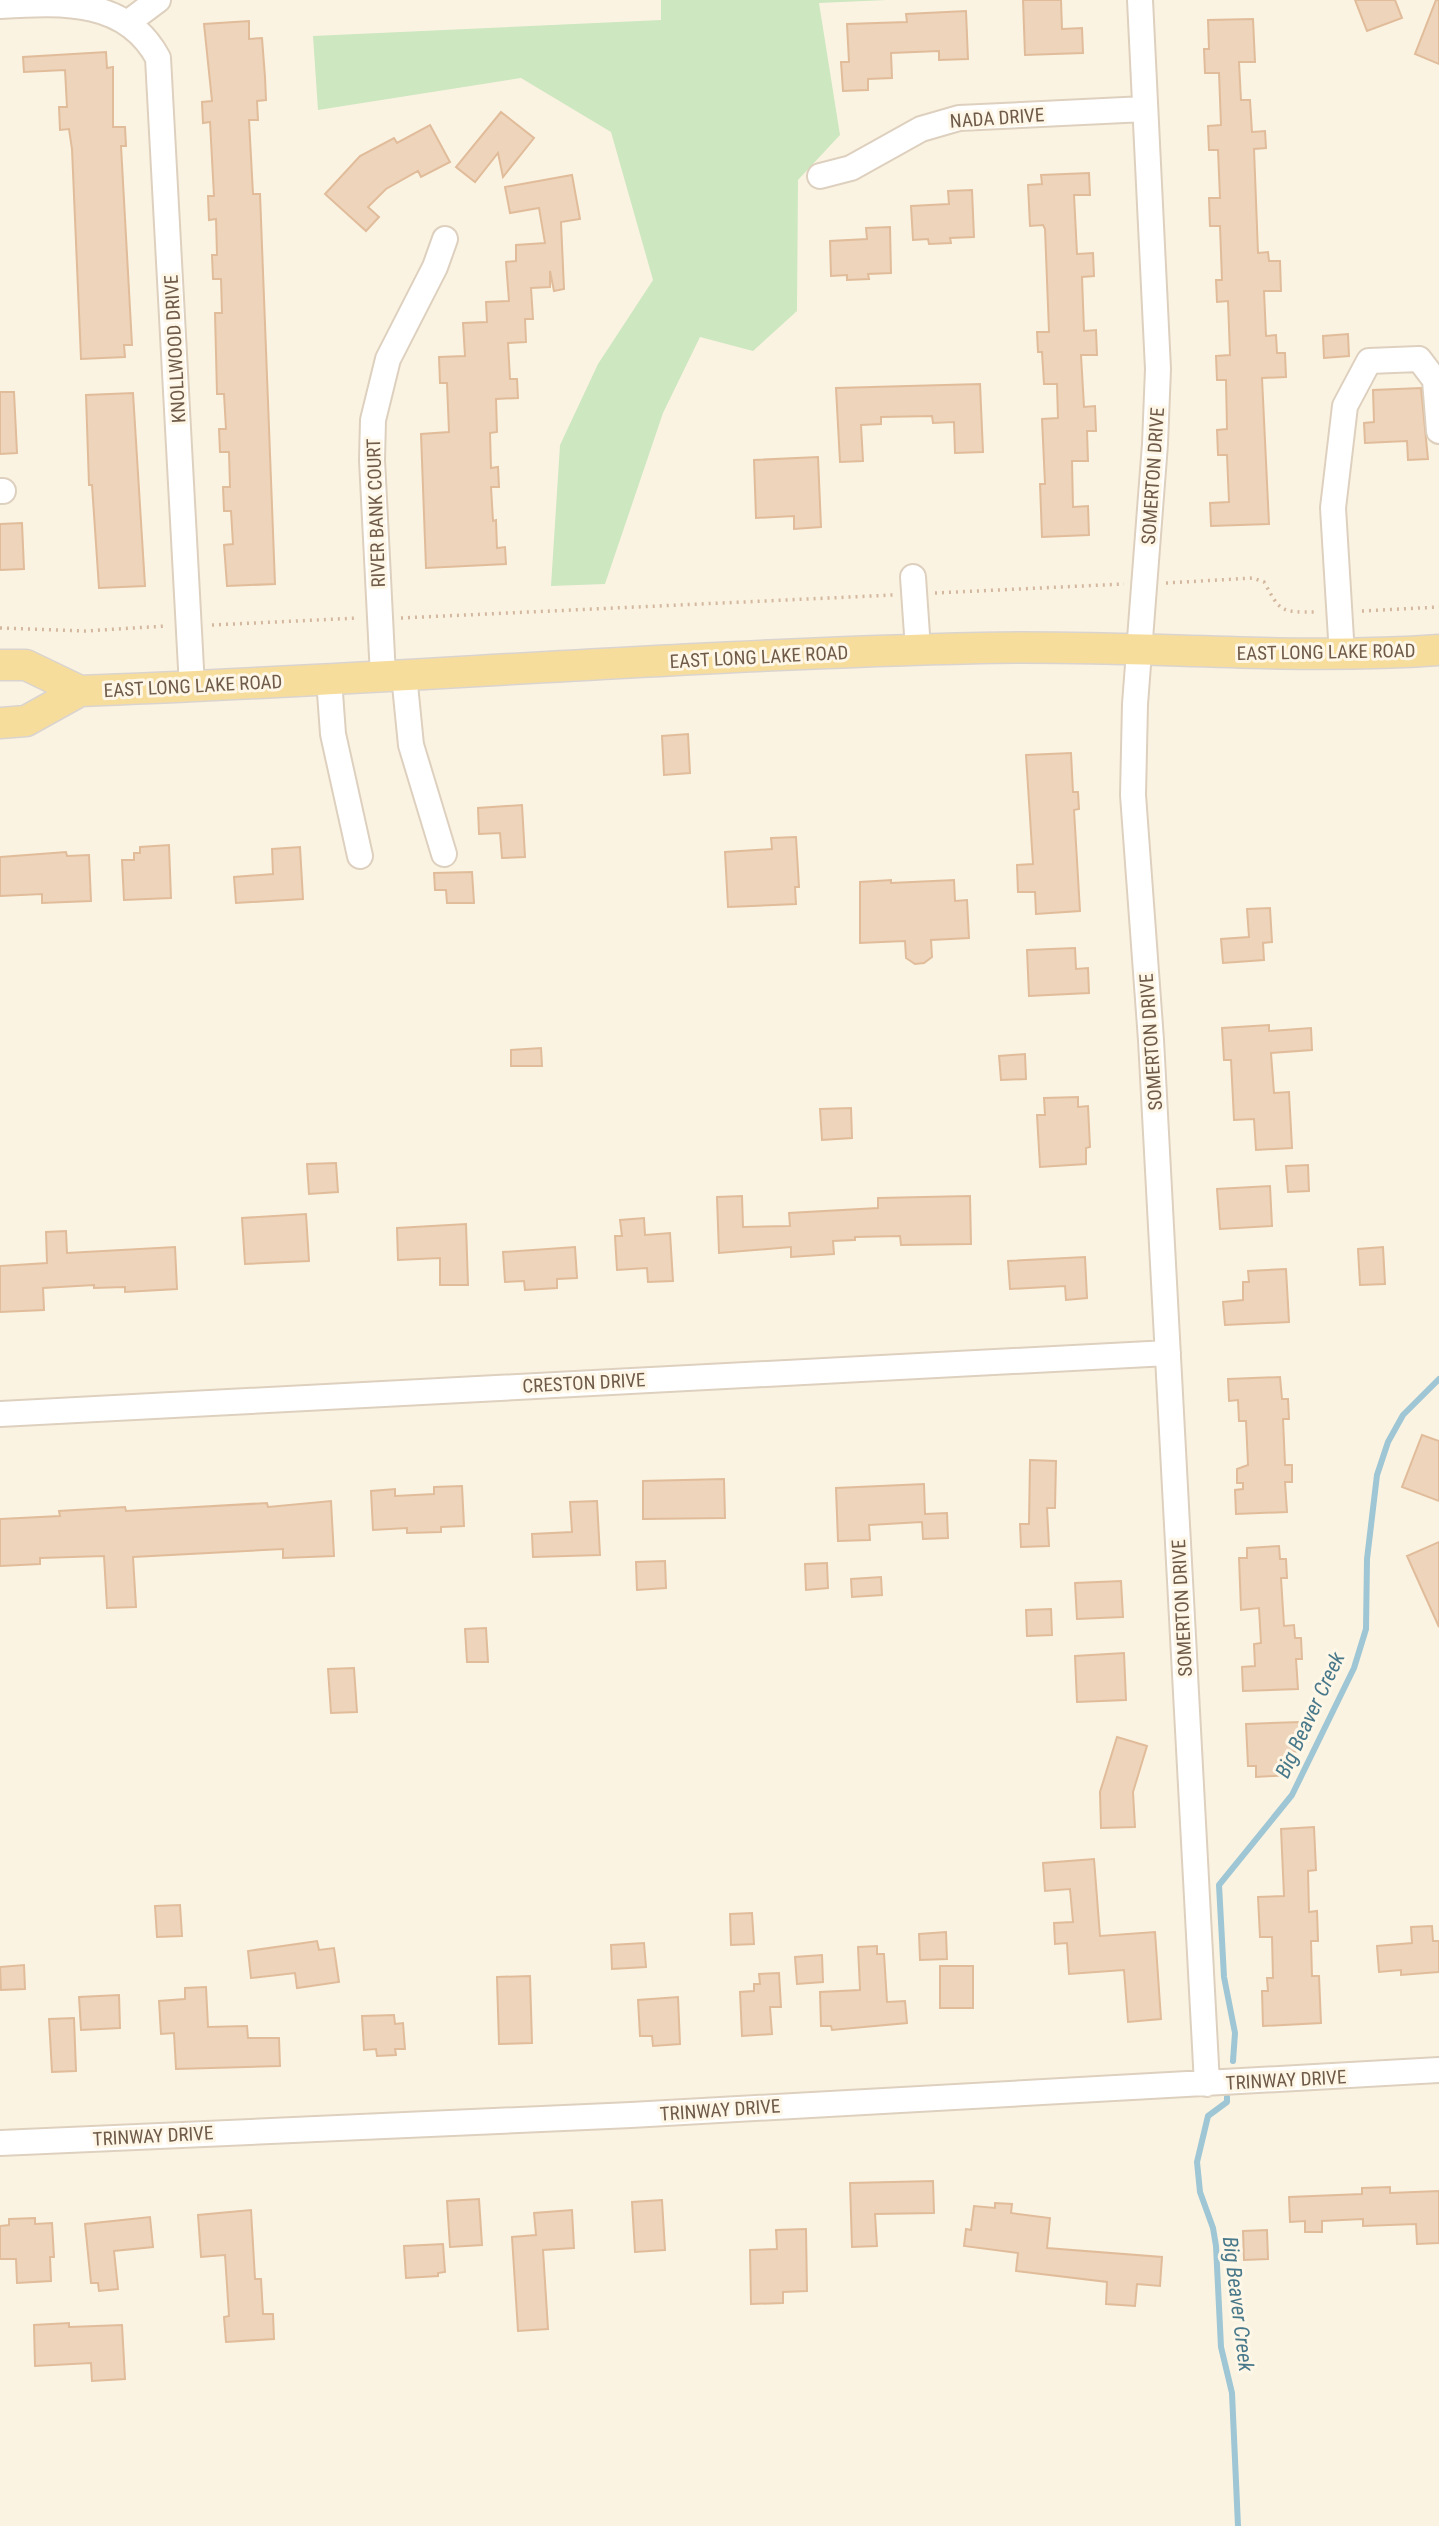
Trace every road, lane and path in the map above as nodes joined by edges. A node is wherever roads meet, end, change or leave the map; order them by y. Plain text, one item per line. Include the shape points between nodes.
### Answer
1 (158, 0) edge
2 (1140, 0) edge
3 (46, 2) edge
4 (0, 6) edge
5 (134, 18) junction
6 (1145, 109) junction
7 (820, 176) dead end
8 (445, 239) dead end
9 (1439, 431) edge
10 (1160, 583) dead end
11 (1131, 584) dead end
12 (914, 585) junction
13 (1439, 607) edge
14 (1321, 611) dead end
15 (1357, 611) dead end
16 (364, 618) dead end
17 (395, 618) dead end
18 (209, 625) dead end
19 (171, 626) dead end
20 (0, 628) edge
21 (918, 649) junction
22 (1439, 650) edge
23 (1139, 651) junction
24 (1342, 655) junction
25 (0, 665) edge
26 (393, 676) junction
27 (329, 678) junction
28 (192, 687) junction
29 (80, 691) junction
30 (0, 723) edge
31 (444, 854) dead end
32 (360, 856) dead end
33 (1168, 1353) junction
34 (0, 1414) edge
35 (1439, 2070) edge
36 (1207, 2084) junction
37 (0, 2143) edge

1 - 5 street
2 - 6 street, SOMERTON DRIVE
3 - 4 street
3 - 5 street via 89,1 113,6
5 - 28 street, KNOLLWOOD DRIVE via 150,38 161,79
6 - 7 street, NADA DRIVE via 950,120 921,129 859,165
6 - 23 street, SOMERTON DRIVE via 1158,369
8 - 26 street, RIVER BANK COURT via 388,359 373,420 372,460
9 - 24 street via 1436,380 1419,359 1369,361 1345,406 1334,508
10 - 14 path via 1253,578 1264,582 1278,608 1286,612
11 - 12 path
12 - 17 path
12 - 21 street
13 - 15 path
16 - 18 path
19 - 20 path via 85,631
21 - 23 main road, EAST LONG LAKE ROAD
21 - 26 main road, EAST LONG LAKE ROAD
22 - 24 main road, EAST LONG LAKE ROAD
23 - 24 main road, EAST LONG LAKE ROAD
23 - 33 street, SOMERTON DRIVE via 1133,795
25 - 29 main road, EAST LONG LAKE ROAD via 26,665
26 - 27 main road, EAST LONG LAKE ROAD
26 - 31 street, RIVER BANK COURT
27 - 28 main road, EAST LONG LAKE ROAD
27 - 32 street via 333,734
28 - 29 main road, EAST LONG LAKE ROAD
29 - 30 main road, EAST LONG LAKE ROAD via 26,721
33 - 34 street, CRESTON DRIVE
33 - 36 street, SOMERTON DRIVE
35 - 36 street, TRINWAY DRIVE
36 - 37 street, TRINWAY DRIVE

